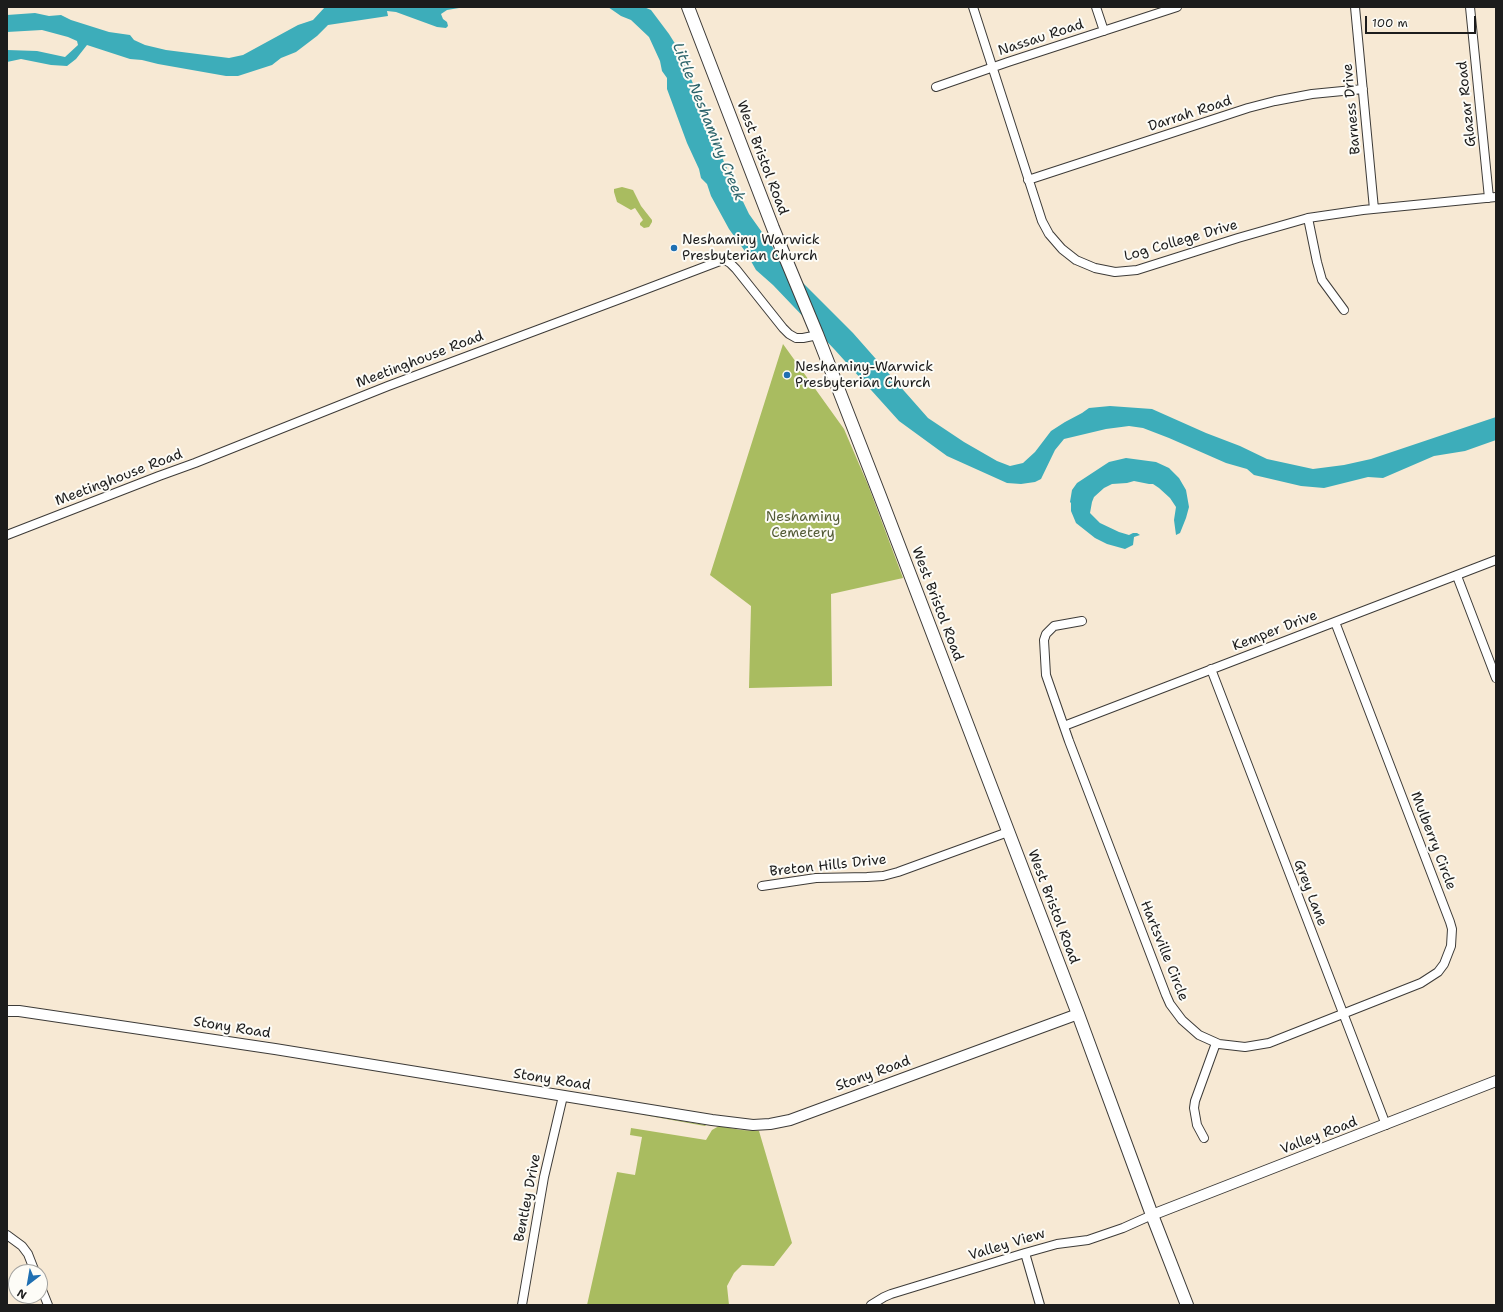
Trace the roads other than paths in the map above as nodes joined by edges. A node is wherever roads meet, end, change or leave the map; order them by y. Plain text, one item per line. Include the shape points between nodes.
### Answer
1 (688, 7) edge
2 (973, 7) edge
3 (1096, 7) edge
4 (1177, 7) edge
5 (1356, 7) edge
6 (1470, 7) edge
7 (1104, 31) junction
8 (992, 67) junction
9 (936, 87) dead end
10 (1363, 89) junction
11 (1028, 180) junction
12 (1492, 198) edge
13 (1374, 209) junction
14 (1308, 218) junction
15 (1344, 310) dead end
16 (817, 335) junction
17 (7, 535) edge
18 (1496, 560) edge
19 (1457, 576) junction
20 (1082, 621) dead end
21 (1335, 622) junction
22 (1211, 669) junction
23 (1496, 678) edge
24 (1064, 726) junction
25 (1008, 832) junction
26 (762, 886) dead end
27 (7, 1011) edge
28 (1078, 1014) junction
29 (1343, 1014) junction
30 (1216, 1043) junction
31 (1496, 1081) edge
32 (563, 1096) junction
33 (1386, 1125) junction
34 (1204, 1138) dead end
35 (1152, 1215) junction
36 (7, 1235) edge
37 (1025, 1253) junction
38 (32, 1264) edge
39 (522, 1305) edge
40 (871, 1305) edge
41 (1040, 1305) edge
42 (1187, 1305) edge

1 - 16 main road, West Bristol Road
2 - 8 street, Log College Drive
3 - 7 street
4 - 7 street, Nassau Road
5 - 10 street, Barness Drive
6 - 12 street, Glazar Road
7 - 8 street, Nassau Road
8 - 9 street, Nassau Road
8 - 11 street, Log College Drive
10 - 11 street, Darrah Road via 1305,96 1248,108
10 - 13 street, Barness Drive
11 - 14 street, Log College Drive via 1042,221 1055,242 1076,260 1095,268 1115,272 1137,270
12 - 13 street, Log College Drive
13 - 14 street, Log College Drive
14 - 15 street via 1322,280
16 - 17 street, Meetinghouse Road via 796,338 789,334 736,269 725,260 720,261 388,386
16 - 25 main road, West Bristol Road
18 - 19 street, Kemper Drive
19 - 21 street, Kemper Drive
19 - 23 street
20 - 24 street, Hartsville Circle via 1054,626 1044,640 1046,675
21 - 22 street, Kemper Drive
21 - 29 street, Mulberry Circle via 1450,922 1452,939 1444,964 1433,976 1422,983
22 - 24 street, Kemper Drive
22 - 29 street, Grey Lane
24 - 30 street, Hartsville Circle via 1170,1004 1190,1028
25 - 26 street, Breton Hills Drive via 883,876 816,878
25 - 28 main road, West Bristol Road
27 - 32 street, Stony Road via 270,1048
28 - 32 street, Stony Road via 790,1120 770,1124 745,1125
28 - 35 main road, West Bristol Road
29 - 30 street, Hartsville Circle via 1269,1043 1245,1047
29 - 33 street, Grey Lane
30 - 34 street via 1194,1108 1197,1125
31 - 33 street, Valley Road
32 - 39 street, Bentley Drive via 544,1177
33 - 35 street, Valley Road
35 - 37 street, Valley View via 1088,1240 1057,1244
35 - 42 main road, West Bristol Road
36 - 38 street via 22,1246
37 - 40 street, Valley View via 891,1294
37 - 41 street

